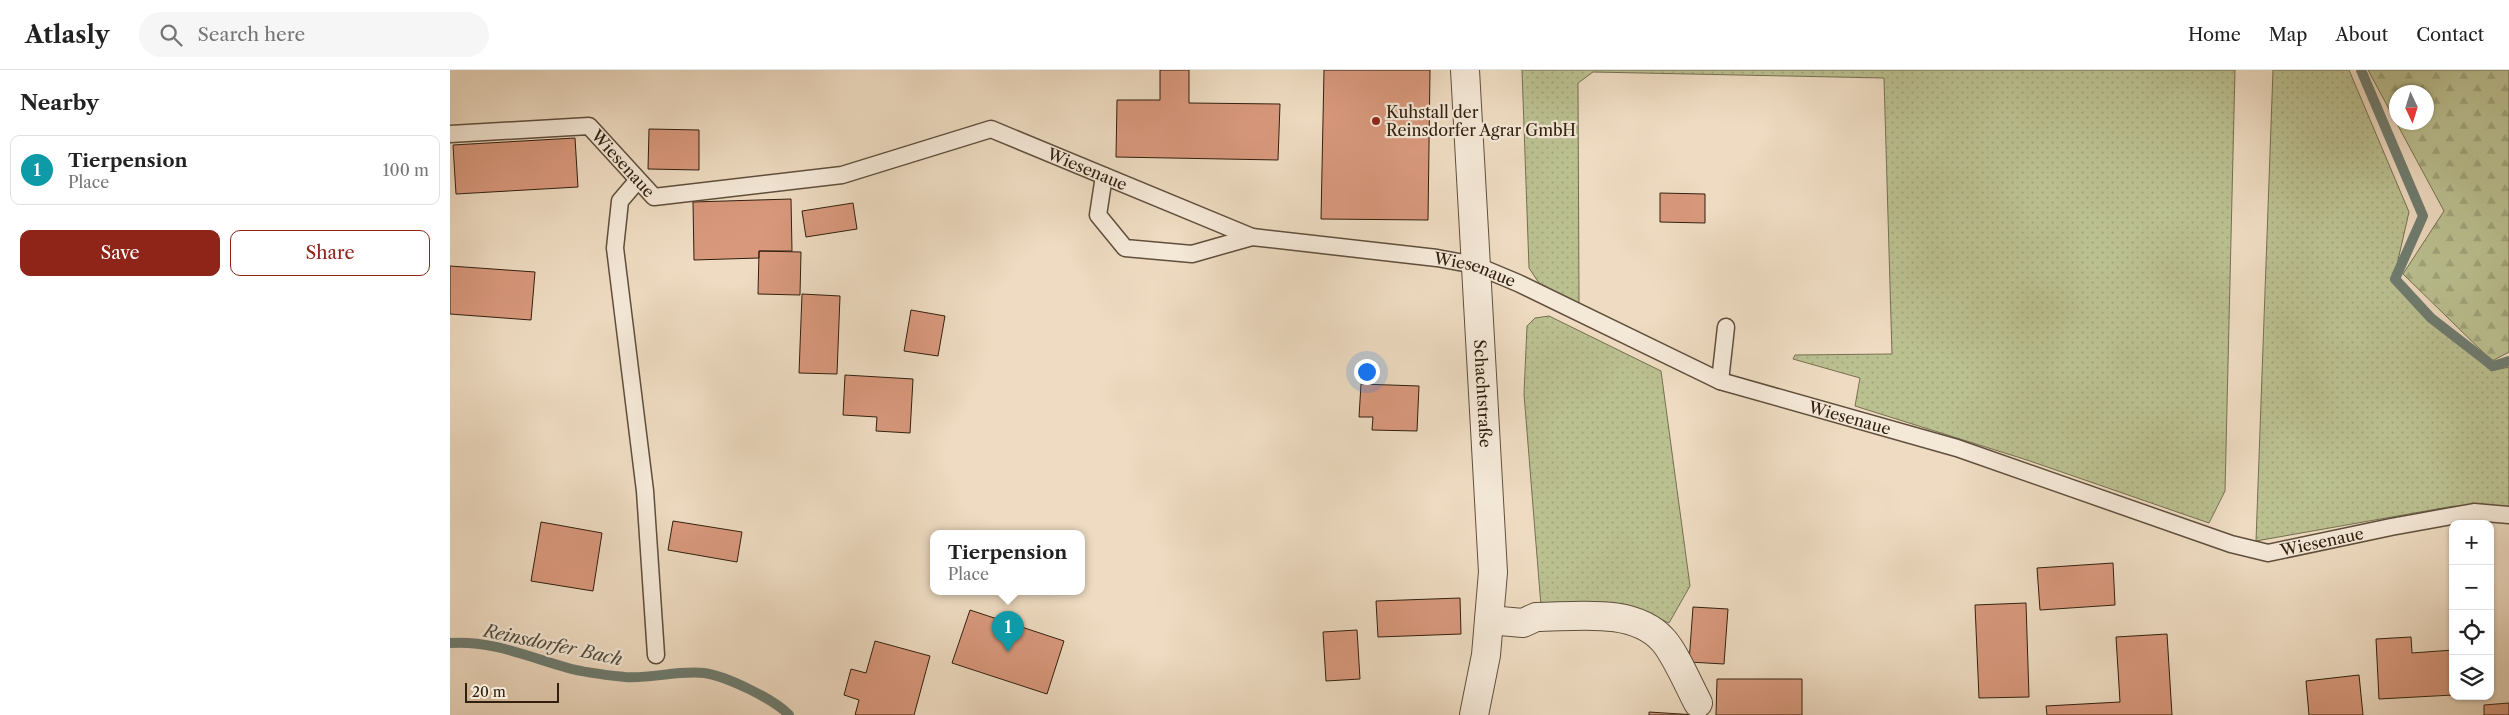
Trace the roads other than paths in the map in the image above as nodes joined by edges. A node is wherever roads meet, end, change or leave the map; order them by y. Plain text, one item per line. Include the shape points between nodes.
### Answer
1 (1465, 70) edge
2 (450, 134) edge
3 (1104, 176) junction
4 (638, 180) junction
5 (1252, 237) junction
6 (1475, 265) junction
7 (1726, 327) dead end
8 (1720, 381) junction
9 (2509, 515) edge
10 (1489, 620) junction
11 (656, 655) dead end
12 (1698, 704) dead end
13 (1474, 715) edge

1 - 6 street, Schachtstraße
2 - 4 lane, Wiesenaue via 589,126
3 - 4 lane, Wiesenaue via 991,129 842,175 654,197
3 - 5 lane, Wiesenaue
3 - 5 lane via 1098,215 1125,248 1192,254
4 - 11 lane via 620,201 615,248 645,492
5 - 6 lane, Wiesenaue
6 - 8 lane, Wiesenaue
6 - 10 street, Schachtstraße via 1493,572
7 - 8 lane
8 - 9 lane, Wiesenaue via 1957,448 2231,544 2268,553 2474,512
10 - 12 street via 1523,623 1536,617 1620,617 1649,626 1664,641
10 - 13 street, Schachtstraße

